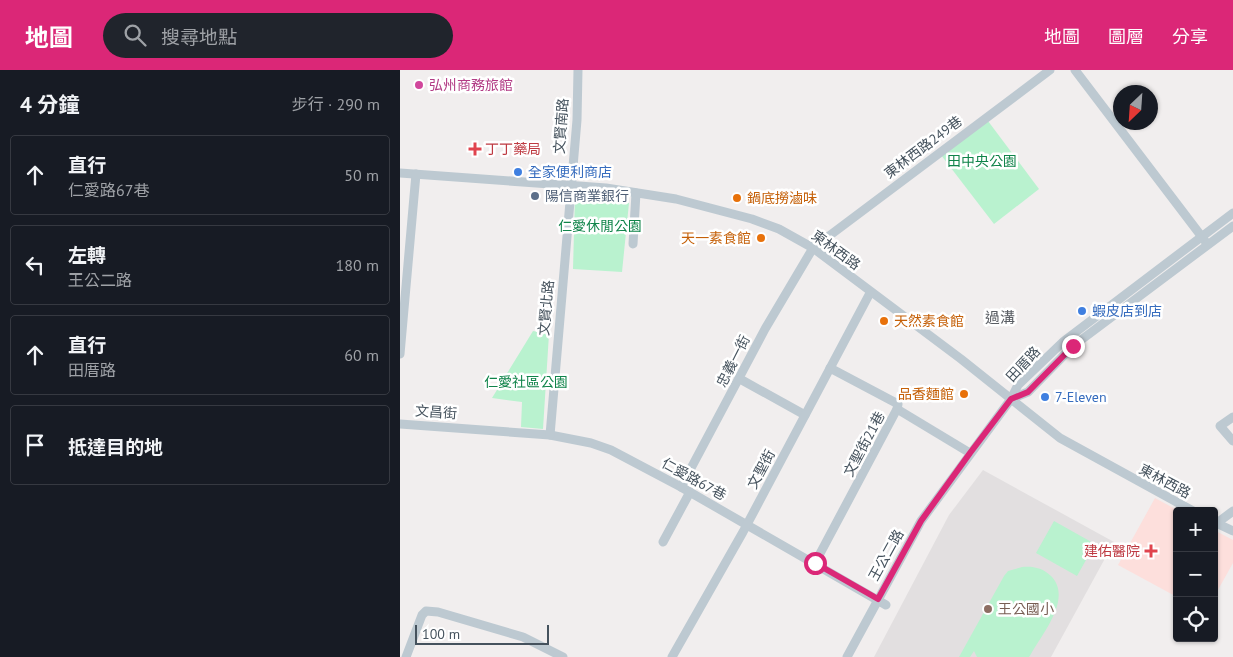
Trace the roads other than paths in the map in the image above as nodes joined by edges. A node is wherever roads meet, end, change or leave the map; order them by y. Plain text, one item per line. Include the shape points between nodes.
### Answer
1 (578, 70) edge
2 (1050, 70) edge
3 (1076, 70) edge
4 (400, 173) edge
5 (416, 174) junction
6 (570, 184) junction
7 (636, 193) junction
8 (1233, 213) edge
9 (1233, 226) edge
10 (1202, 236) junction
11 (633, 244) dead end
12 (1208, 245) junction
13 (813, 248) junction
14 (870, 292) junction
15 (400, 354) edge
16 (830, 368) junction
17 (740, 379) junction
18 (1011, 399) junction
19 (897, 409) junction
20 (805, 415) junction
21 (1233, 417) edge
22 (400, 424) edge
23 (470, 428) joint
24 (550, 435) junction
25 (1233, 441) edge
26 (970, 453) junction
27 (686, 490) junction
28 (1186, 507) edge
29 (1233, 511) edge
30 (1218, 521) edge
31 (1218, 523) edge
32 (747, 524) junction
33 (1233, 531) edge
34 (663, 542) dead end
35 (815, 563) junction
36 (878, 599) junction
37 (886, 605) dead end
38 (406, 657) edge
39 (562, 657) edge
40 (672, 657) edge
41 (847, 657) edge

1 - 6 street, 文賢南路 via 577,120
2 - 13 street, 東林西路249巷
3 - 10 street
4 - 5 street, 東林西路
5 - 6 street, 東林西路
5 - 15 street
6 - 7 street, 東林西路
6 - 24 street, 文賢北路
7 - 11 street
7 - 13 street, 東林西路 via 676,199 752,219
8 - 10 street, 田厝路
9 - 12 street, 田厝路
10 - 12 street
10 - 18 street, 田厝路 via 1064,341 1018,385
12 - 18 street, 田厝路 via 1073,346 1028,392
13 - 14 street, 東林西路
13 - 17 street, 忠義一街 via 765,329
14 - 16 street, 文聖街
14 - 18 street, 東林西路
16 - 19 street, 文聖街21巷 via 898,404
16 - 20 street, 文聖街
17 - 20 street
17 - 27 street, 忠義一街
18 - 26 street, 王公二路
18 - 28 street, 東林西路 via 1060,438
19 - 26 street
19 - 35 street, 文聖街21巷
20 - 32 street, 文聖街
21 - 25 street via 1220,426
22 - 23 street, 文昌街
23 - 24 street, 仁愛路67巷
24 - 27 street, 仁愛路67巷 via 611,450
26 - 36 street, 王公二路 via 921,521
27 - 32 street, 仁愛路67巷
27 - 34 street, 忠義一街
29 - 30 street
31 - 33 street
32 - 35 street, 仁愛路67巷
32 - 40 street, 文聖街
35 - 36 street, 仁愛路67巷
36 - 37 street, 仁愛路67巷
36 - 41 street, 王公二路
38 - 39 street via 426,611 523,637

